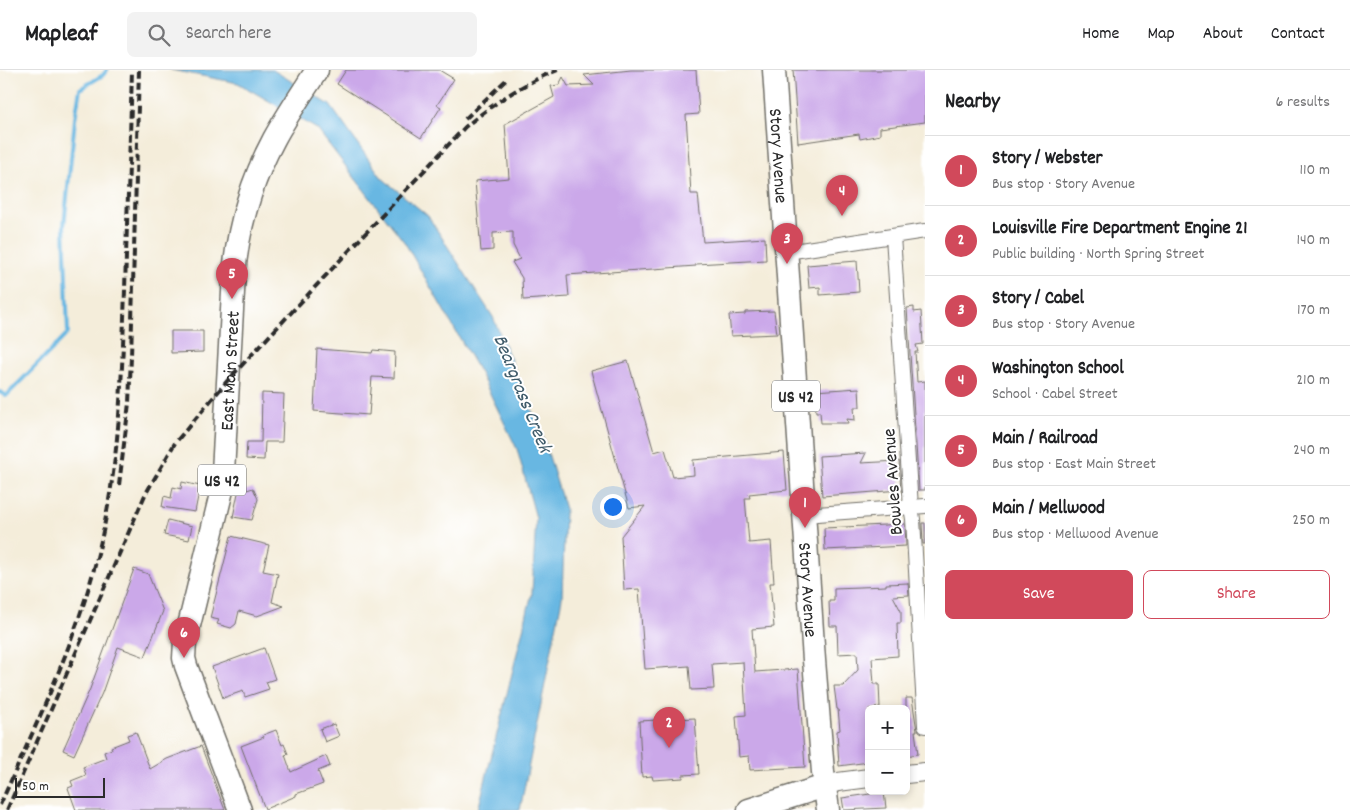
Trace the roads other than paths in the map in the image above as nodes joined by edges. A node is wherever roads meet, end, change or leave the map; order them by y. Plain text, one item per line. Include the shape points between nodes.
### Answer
1 (774, 70) edge
2 (312, 78) edge
3 (925, 231) edge
4 (894, 236) junction
5 (787, 252) junction
6 (925, 506) edge
7 (911, 507) junction
8 (804, 515) junction
9 (925, 726) edge
10 (925, 772) edge
11 (910, 774) edge
12 (865, 779) edge
13 (825, 786) junction
14 (240, 810) edge
15 (749, 810) edge
16 (828, 810) edge

1 - 5 main road, Story Avenue / US 42
2 - 14 main road, East Main Street / US 42 via 264,160 241,227 236,253 222,490 185,642 184,658
3 - 4 street
4 - 5 street
4 - 7 street, Bowles Avenue
5 - 8 main road, Story Avenue / US 42
6 - 7 street
7 - 8 street
7 - 9 street, Bowles Avenue
8 - 13 main road, Story Avenue / US 42
10 - 11 street
12 - 13 street
13 - 15 main road
13 - 16 main road, Story Avenue / US 42

